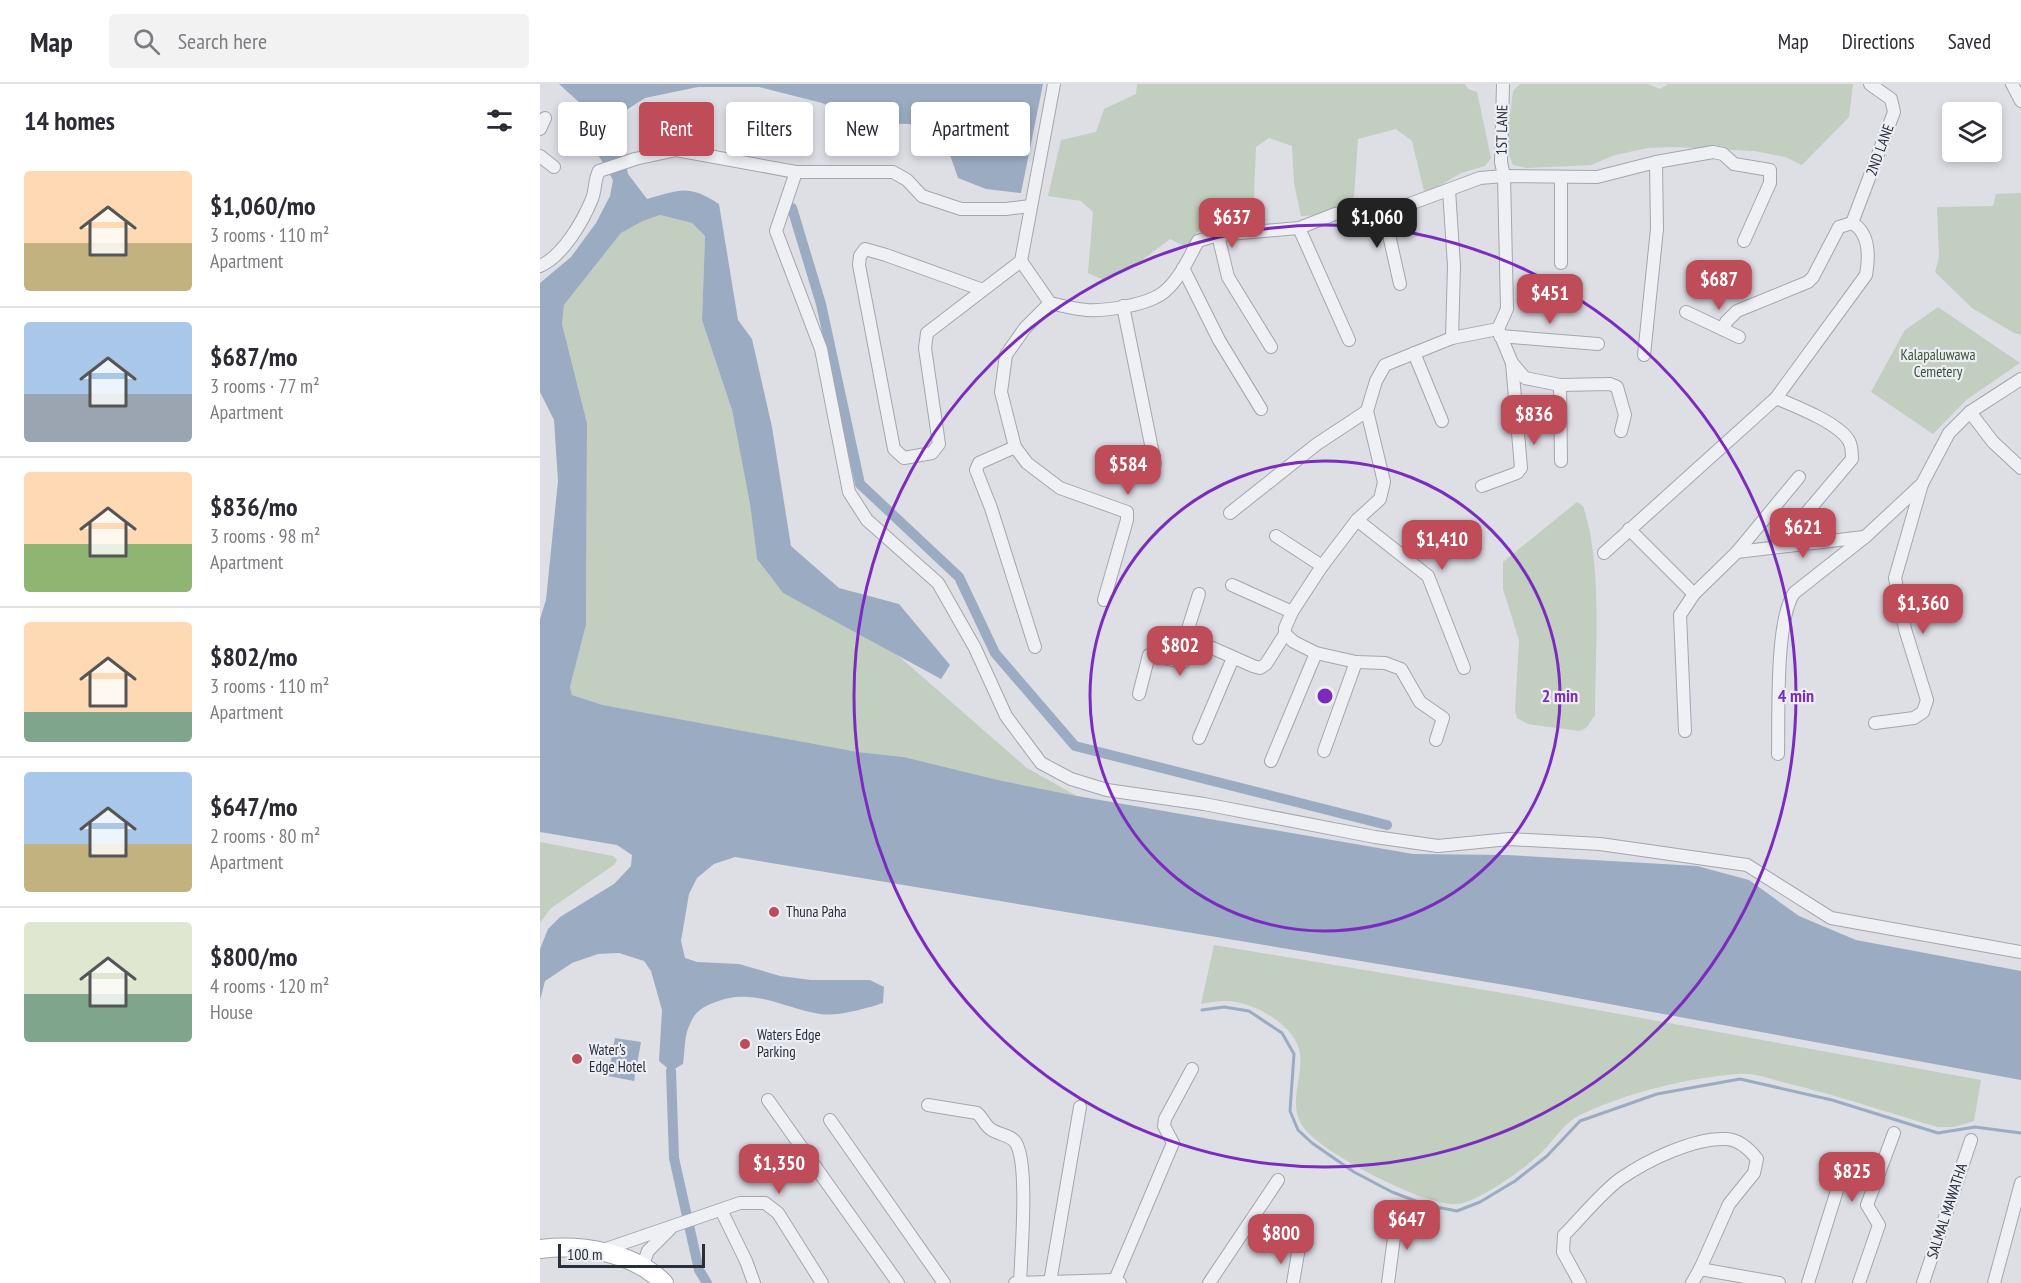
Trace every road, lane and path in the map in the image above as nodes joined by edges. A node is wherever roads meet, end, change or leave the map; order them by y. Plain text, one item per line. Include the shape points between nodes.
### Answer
1 (1054, 84) edge
2 (1503, 84) edge
3 (1870, 84) edge
4 (2012, 84) edge
5 (2021, 101) edge
6 (540, 156) edge
7 (1656, 162) junction
8 (554, 167) dead end
9 (796, 172) junction
10 (1504, 176) junction
11 (1561, 178) junction
12 (1449, 190) junction
13 (1030, 206) junction
14 (1383, 208) junction
15 (1852, 223) junction
16 (1299, 228) junction
17 (1218, 235) junction
18 (1744, 241) dead end
19 (1021, 261) junction
20 (1561, 263) dead end
21 (540, 267) edge
22 (1183, 268) junction
23 (1400, 284) dead end
24 (983, 290) junction
25 (1050, 303) junction
26 (1123, 306) junction
27 (1686, 312) dead end
28 (1724, 330) junction
29 (1499, 333) junction
30 (1739, 337) dead end
31 (1452, 338) junction
32 (1349, 340) dead end
33 (1598, 344) dead end
34 (1271, 347) dead end
35 (1414, 352) junction
36 (1644, 356) dead end
37 (1512, 363) junction
38 (2021, 379) edge
39 (1560, 385) junction
40 (1776, 398) junction
41 (1261, 409) dead end
42 (1367, 411) junction
43 (1970, 412) junction
44 (1442, 421) dead end
45 (1621, 431) dead end
46 (1015, 447) junction
47 (1561, 461) dead end
48 (1155, 464) dead end
49 (2021, 468) edge
50 (1799, 477) dead end
51 (1922, 484) junction
52 (1482, 486) dead end
53 (1230, 513) dead end
54 (1803, 517) dead end
55 (1357, 520) junction
56 (1629, 529) junction
57 (1276, 536) dead end
58 (1865, 537) junction
59 (1737, 552) junction
60 (1604, 553) dead end
61 (1322, 566) junction
62 (1232, 585) dead end
63 (1199, 594) dead end
64 (1694, 594) junction
65 (1104, 600) dead end
66 (1292, 612) junction
67 (1285, 634) junction
68 (1192, 639) junction
69 (1035, 647) dead end
70 (1316, 653) junction
71 (1233, 658) junction
72 (1356, 663) junction
73 (1464, 668) dead end
74 (1139, 694) dead end
75 (1875, 723) dead end
76 (1685, 731) dead end
77 (1199, 738) dead end
78 (1436, 740) dead end
79 (1324, 751) dead end
80 (1778, 754) dead end
81 (1271, 761) dead end
82 (2021, 952) edge
83 (1192, 1069) dead end
84 (768, 1101) dead end
85 (928, 1105) dead end
86 (1080, 1107) dead end
87 (830, 1120) dead end
88 (1894, 1133) dead end
89 (1971, 1140) dead end
90 (1845, 1165) dead end
91 (1278, 1180) dead end
92 (2021, 1183) edge
93 (722, 1210) junction
94 (1397, 1215) dead end
95 (675, 1224) junction
96 (603, 1250) junction
97 (541, 1251) edge
98 (1298, 1253) dead end
99 (1700, 1269) junction
100 (645, 1275) edge
101 (1050, 1282) edge
102 (1118, 1282) edge
103 (664, 1283) edge
104 (754, 1283) edge
105 (822, 1283) edge
106 (898, 1283) edge
107 (944, 1283) edge
108 (1013, 1283) edge
109 (1020, 1283) edge
110 (1028, 1283) edge
111 (1209, 1283) edge
112 (1293, 1283) edge
113 (1388, 1283) edge
114 (1580, 1283) edge
115 (1692, 1283) edge
116 (1779, 1283) edge
117 (1808, 1283) edge
118 (1859, 1283) edge
119 (1923, 1283) edge
120 (1994, 1283) edge

1 - 13 street
2 - 10 street, 1ST LANE
3 - 15 street, 2ND LANE via 1891,99 1894,112
4 - 5 street
6 - 8 street
7 - 11 street via 1597,177
7 - 18 street via 1713,152 1723,154 1734,164 1770,170 1770,183
7 - 36 street via 1657,229
9 - 13 street via 893,172 922,196 961,209
9 - 21 street via 676,150 600,171 582,221 569,240
9 - 82 street via 776,231 821,349 849,492 867,520 938,583 975,648 1006,716 1041,763 1071,779 1107,790 1375,837 1438,846 1509,839 1600,844 1747,865 1831,918
10 - 11 street
10 - 12 street via 1479,178
10 - 29 street, 1ST LANE via 1507,309
11 - 20 street
12 - 14 street via 1400,208
12 - 31 street via 1454,266
13 - 19 street
14 - 16 street via 1335,214
14 - 23 street
15 - 28 street via 1839,228 1814,278 1737,311
15 - 40 street via 1858,226 1866,242 1866,275
16 - 17 street
16 - 32 street
17 - 22 street via 1198,241
17 - 34 street via 1228,278
19 - 24 street
19 - 25 street
22 - 26 street via 1166,291 1155,298
22 - 41 street via 1219,340
24 - 24 street via 865,249 860,256 894,449 904,458 932,453 939,444 925,348 927,333
25 - 26 street via 1087,310
25 - 46 street via 1006,355 1001,392
26 - 48 street
27 - 28 street
28 - 30 street
29 - 31 street
29 - 33 street
29 - 37 street
31 - 35 street
35 - 42 street via 1385,365
35 - 44 street
37 - 39 street via 1525,378
37 - 52 street via 1521,468
38 - 43 street
39 - 45 street via 1617,387 1625,415
39 - 47 street
40 - 54 street via 1816,416 1844,434 1851,444 1852,459
40 - 56 street
42 - 53 street via 1317,444
42 - 55 street via 1384,482 1380,500
43 - 49 street
43 - 51 street via 1949,434
46 - 65 street via 1027,463 1060,488 1127,512
46 - 69 street via 979,463 975,470
50 - 59 street
51 - 58 street
51 - 75 street via 1894,578 1927,700 1923,712 1914,718
55 - 61 street
55 - 73 street via 1428,576
56 - 60 street
56 - 64 street
57 - 61 street
58 - 59 street
58 - 80 street via 1794,593 1788,602 1781,640
59 - 64 street
61 - 66 street
62 - 66 street
63 - 68 street via 1188,629
64 - 76 street via 1680,615
66 - 67 street
67 - 70 street
67 - 71 street via 1260,668
68 - 71 street
68 - 74 street via 1183,662 1149,655
70 - 72 street
70 - 81 street
71 - 77 street
72 - 78 street via 1385,663 1401,669 1420,702 1443,718
72 - 79 street
83 - 102 street via 1165,1119 1164,1126 1173,1143
84 - 106 street
85 - 109 street via 977,1113 992,1130 1017,1144 1023,1173
86 - 101 street
87 - 107 street
88 - 118 street via 1866,1205 1879,1225
89 - 119 street, SALMAL MAWATHA
90 - 117 street
91 - 111 street
92 - 120 street
93 - 95 street
93 - 104 street
93 - 105 street via 740,1203 765,1203 778,1213
94 - 113 street
95 - 96 street
95 - 100 street via 648,1251
96 - 97 main road
96 - 100 main road
97 - 100 main road
98 - 112 street
99 - 114 street via 1729,1204 1754,1173 1757,1159 1748,1148 1728,1139 1665,1152 1618,1180 1564,1235 1563,1252
99 - 115 street
99 - 116 street
100 - 103 main road via 654,1274
101 - 102 street
101 - 110 street
108 - 109 street
109 - 110 street

